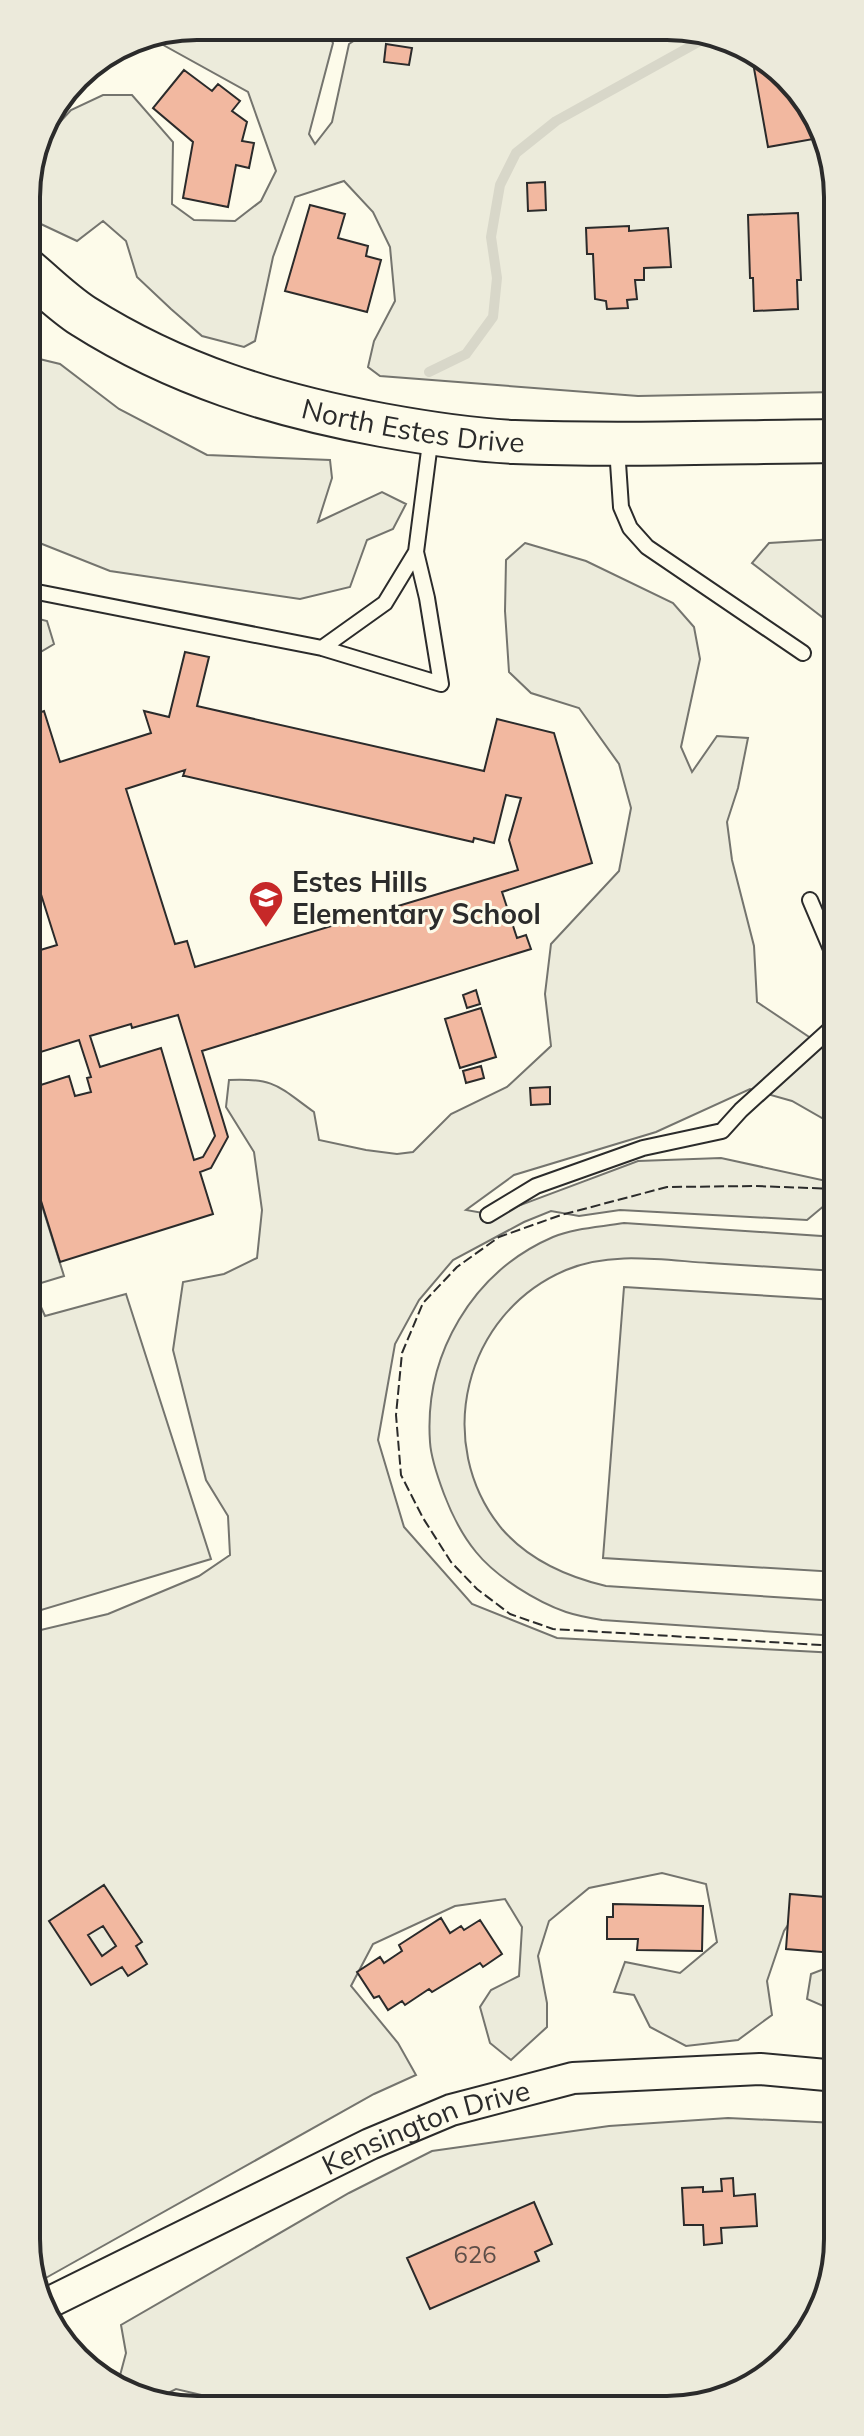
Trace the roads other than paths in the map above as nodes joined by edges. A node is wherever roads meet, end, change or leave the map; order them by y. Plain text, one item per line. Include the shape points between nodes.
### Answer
1 (40, 281) edge
2 (431, 434) junction
3 (824, 441) edge
4 (617, 444) junction
5 (416, 552) junction
6 (40, 593) edge
7 (322, 648) junction
8 (803, 653) dead end
9 (810, 900) dead end
10 (824, 933) edge
11 (824, 1035) edge
12 (488, 1215) dead end
13 (824, 2075) edge
14 (53, 2301) edge

1 - 2 main road, North Estes Drive via 80,314 150,355 200,376 280,403
2 - 4 main road, North Estes Drive
2 - 5 lane
3 - 4 main road, North Estes Drive
4 - 8 lane via 621,507 630,528 647,547
5 - 7 lane via 385,603
5 - 7 lane via 441,684
6 - 7 lane
9 - 10 lane
11 - 12 lane via 722,1131 643,1148 536,1186
13 - 14 street, Kensington Drive via 760,2069 573,2078 451,2110 370,2144

